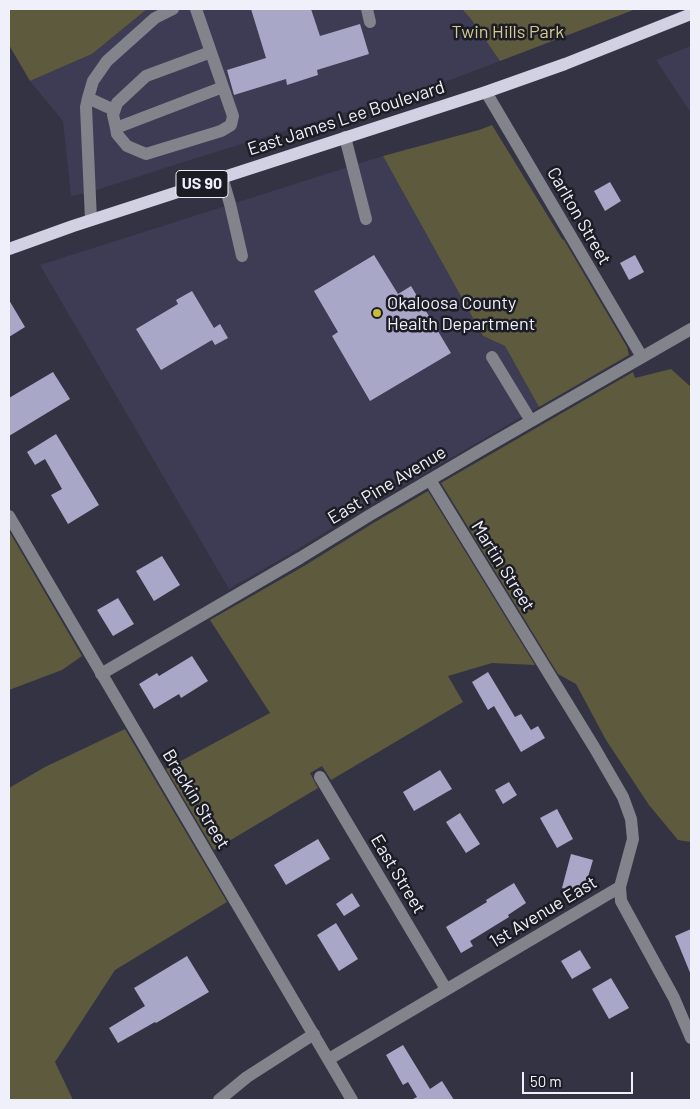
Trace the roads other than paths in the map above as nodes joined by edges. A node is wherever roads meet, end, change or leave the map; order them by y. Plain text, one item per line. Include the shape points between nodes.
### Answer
1 (173, 9) edge
2 (196, 9) edge
3 (367, 9) edge
4 (691, 14) edge
5 (370, 22) dead end
6 (211, 52) junction
7 (223, 86) junction
8 (486, 92) junction
9 (88, 98) junction
10 (114, 110) junction
11 (116, 128) junction
12 (345, 137) junction
13 (222, 177) junction
14 (366, 219) dead end
15 (91, 220) junction
16 (9, 249) edge
17 (242, 256) dead end
18 (691, 329) edge
19 (642, 357) junction
20 (492, 358) dead end
21 (531, 421) junction
22 (430, 480) junction
23 (9, 516) edge
24 (547, 670) joint
25 (101, 674) junction
26 (320, 777) dead end
27 (620, 887) junction
28 (446, 989) junction
29 (314, 1034) junction
30 (691, 1038) edge
31 (328, 1059) junction
32 (219, 1100) edge
33 (352, 1100) edge

1 - 9 street via 155,18 107,61 93,81
2 - 6 street
3 - 5 street
4 - 8 main road, East James Lee Boulevard / US 90
6 - 7 street
6 - 10 street via 146,76 117,103
7 - 11 street
7 - 11 street via 233,116 231,124 221,131 146,154 127,146
8 - 12 main road, East James Lee Boulevard / US 90
8 - 19 street, Carlton Street
9 - 10 street
9 - 15 street
10 - 11 street
12 - 13 main road, East James Lee Boulevard / US 90
12 - 14 street
13 - 15 main road, East James Lee Boulevard / US 90
13 - 17 street
15 - 16 main road, East James Lee Boulevard / US 90
18 - 19 street, East Pine Avenue
19 - 21 street, East Pine Avenue
20 - 21 street
21 - 22 street, East Pine Avenue
22 - 24 street, Martin Street
22 - 25 street, East Pine Avenue
23 - 25 street, Brackin Street
24 - 27 street, 1st Avenue East via 627,806 632,839
25 - 29 street, Brackin Street
26 - 28 street, East Street
27 - 28 street, 1st Avenue East
27 - 30 street via 621,901 674,998
28 - 31 street, 1st Avenue East
29 - 31 street, Brackin Street
29 - 32 street via 247,1076
31 - 33 street, Brackin Street

